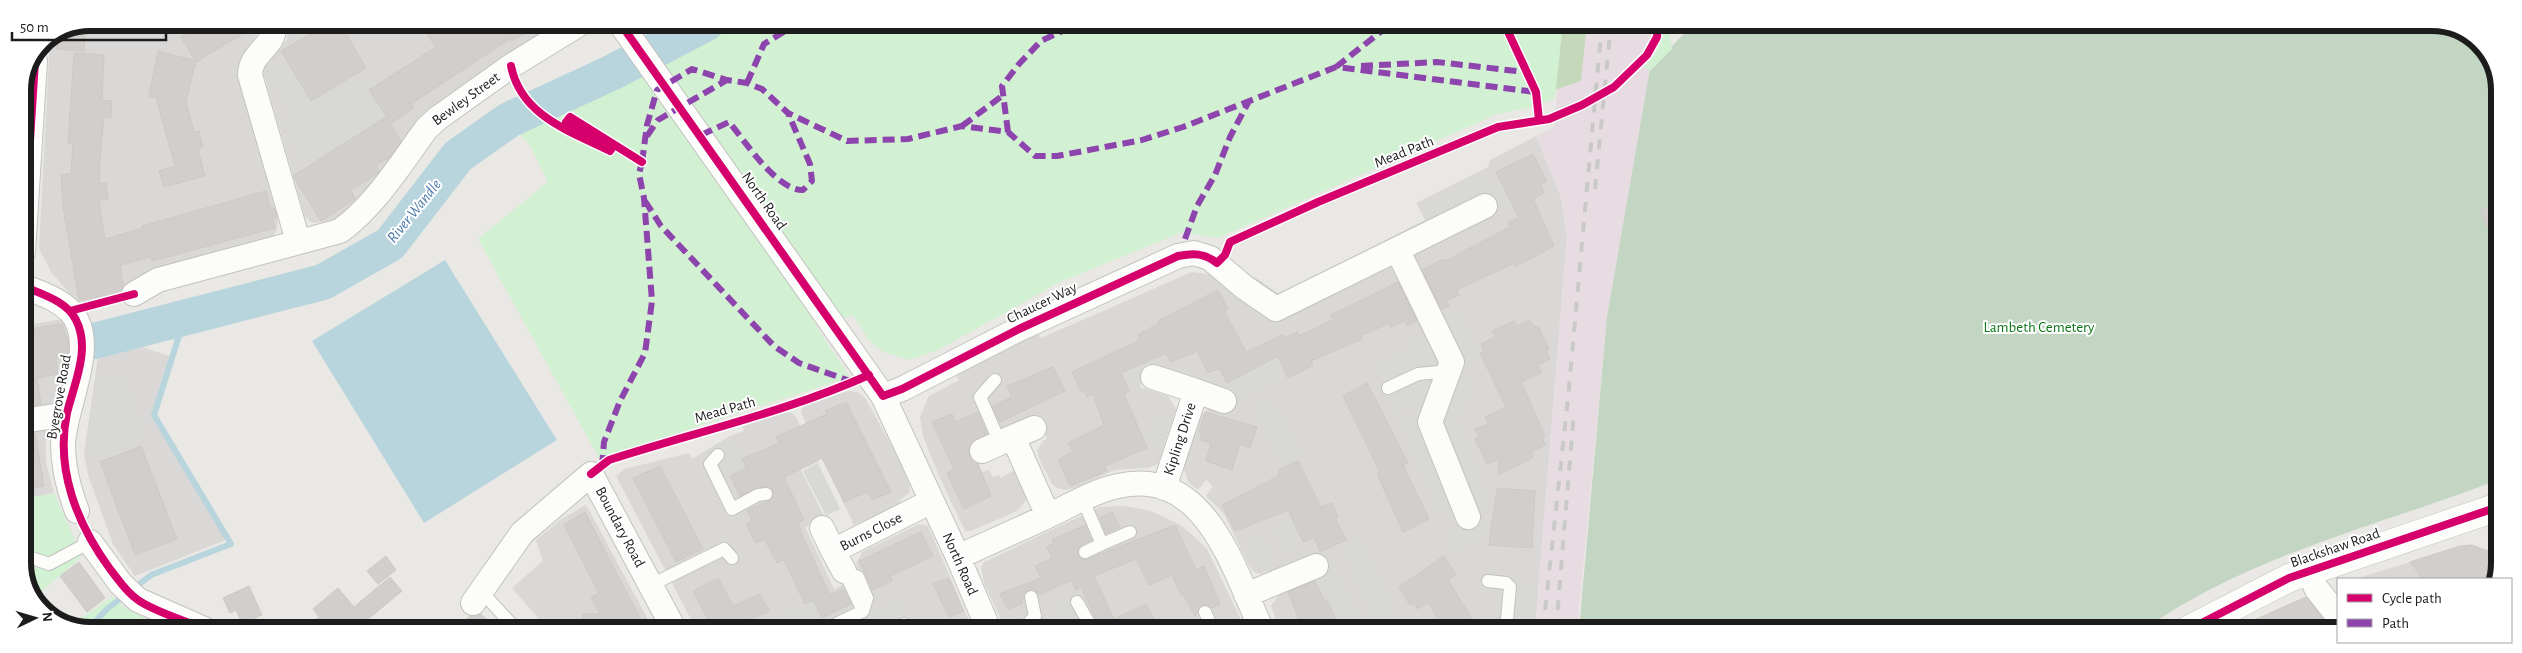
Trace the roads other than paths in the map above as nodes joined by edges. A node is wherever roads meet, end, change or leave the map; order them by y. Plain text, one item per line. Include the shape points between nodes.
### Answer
1 (274, 31) edge
2 (568, 31) edge
3 (626, 31) edge
4 (34, 73) edge
5 (31, 125) edge
6 (1485, 206) dead end
7 (298, 241) junction
8 (1398, 251) junction
9 (31, 290) edge
10 (134, 294) dead end
11 (1449, 371) junction
12 (1153, 377) dead end
13 (995, 380) dead end
14 (1388, 388) dead end
15 (1196, 391) junction
16 (883, 396) junction
17 (1224, 401) dead end
18 (67, 414) junction
19 (31, 421) edge
20 (1034, 428) dead end
21 (998, 444) junction
22 (718, 455) dead end
23 (1164, 488) junction
24 (766, 494) dead end
25 (1083, 500) junction
26 (932, 501) junction
27 (2491, 509) edge
28 (77, 511) dead end
29 (1048, 516) junction
30 (1468, 517) dead end
31 (822, 528) dead end
32 (1130, 532) dead end
33 (90, 542) joint
34 (1102, 544) junction
35 (1085, 552) dead end
36 (958, 557) junction
37 (31, 558) edge
38 (732, 558) dead end
39 (839, 561) junction
40 (1316, 566) dead end
41 (2309, 570) junction
42 (1488, 581) dead end
43 (651, 585) junction
44 (1246, 595) junction
45 (477, 597) joint
46 (1031, 597) dead end
47 (1078, 602) dead end
48 (1205, 612) dead end
49 (2337, 615) edge
50 (188, 622) edge
51 (507, 622) edge
52 (670, 622) edge
53 (840, 622) edge
54 (986, 622) edge
55 (1030, 622) edge
56 (1089, 622) edge
57 (1209, 622) edge
58 (1258, 622) edge
59 (1507, 622) edge
60 (2203, 622) edge

1 - 7 street via 253,60 250,75
2 - 7 street, Bewley Street via 511,66 438,118 352,222 340,231
3 - 16 street, North Road
4 - 5 street
6 - 8 street, Chaucer Way
7 - 10 street, Bewley Street via 158,280
8 - 11 street via 1452,362
8 - 16 street, Chaucer Way via 1276,309 1244,288 1210,258 1194,253 1178,256
9 - 18 street, Byegrove Road via 61,304 78,324 82,351
11 - 14 lane via 1418,374
11 - 30 street via 1430,422
12 - 15 street
13 - 21 lane via 980,397
15 - 17 street, Kipling Drive
15 - 23 street, Kipling Drive
16 - 26 street, North Road
18 - 19 street
18 - 28 street, Byegrove Road via 63,444 65,470
20 - 21 street
21 - 29 street
22 - 24 lane via 710,464 732,509
23 - 25 street, Kipling Drive via 1119,485
23 - 44 street, Kipling Drive via 1188,499 1208,518
25 - 29 street, Kipling Drive
25 - 34 lane
26 - 36 street, North Road
26 - 39 street, Burns Close
27 - 41 street, Blackshaw Road
29 - 36 street, Kipling Drive
31 - 39 street, Burns Close
32 - 34 lane
33 - 37 lane via 49,564
33 - 50 street via 121,584 138,600
34 - 35 lane
36 - 54 street, North Road
38 - 43 lane via 724,549
39 - 53 lane via 858,577 867,598 863,611
40 - 44 street
41 - 49 street via 2316,588
41 - 60 street, Blackshaw Road via 2262,590
42 - 59 lane via 1510,586
43 - 45 street, Boundary Road via 591,474 522,533
43 - 52 street, Boundary Road
44 - 58 street, Kipling Drive
45 - 51 lane
46 - 55 lane via 1035,616
47 - 56 lane
48 - 57 lane

